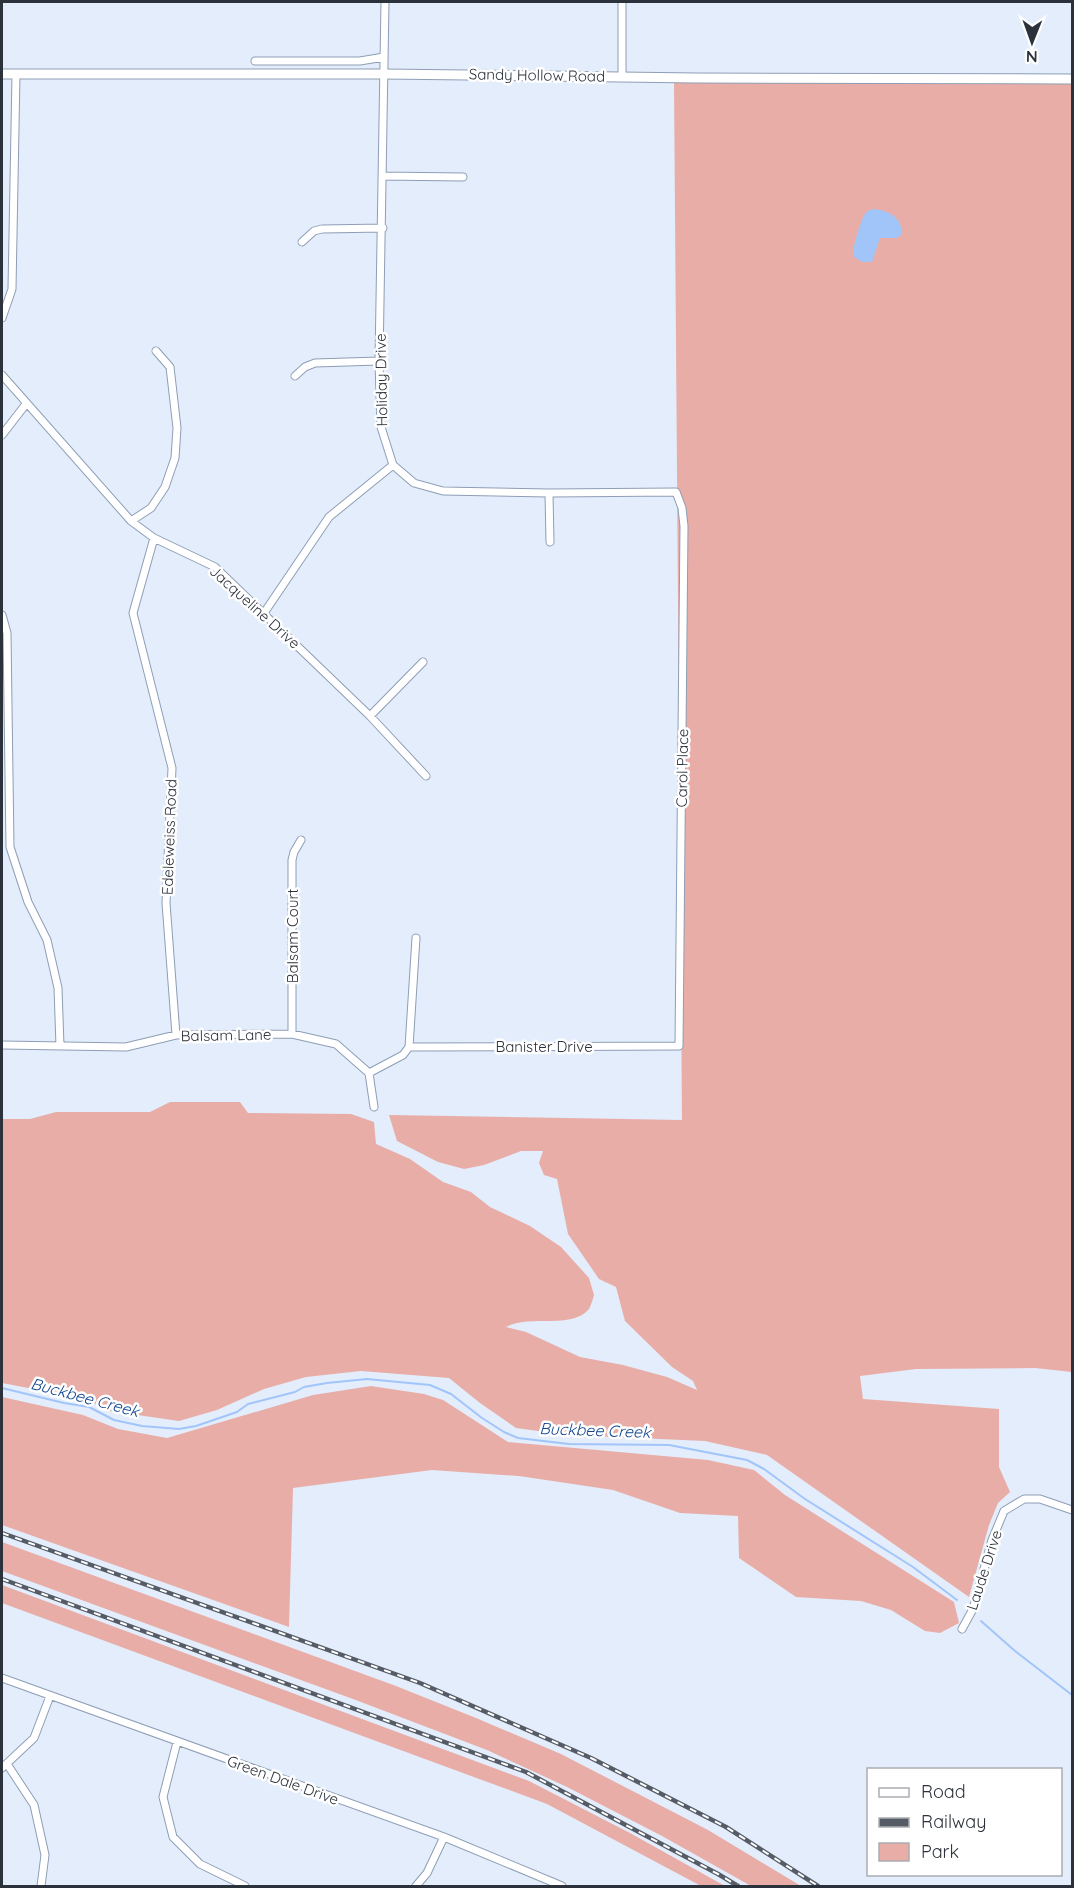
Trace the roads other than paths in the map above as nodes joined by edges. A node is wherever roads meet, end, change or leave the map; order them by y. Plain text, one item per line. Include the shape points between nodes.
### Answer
1 (385, 2) edge
2 (622, 2) edge
3 (384, 57) junction
4 (255, 61) dead end
5 (2, 74) edge
6 (16, 74) junction
7 (383, 74) junction
8 (622, 76) junction
9 (1072, 79) edge
10 (382, 176) junction
11 (463, 177) dead end
12 (383, 228) junction
13 (302, 242) dead end
14 (2, 318) edge
15 (156, 351) dead end
16 (379, 361) junction
17 (2, 375) edge
18 (295, 376) dead end
19 (26, 404) junction
20 (2, 435) edge
21 (393, 465) junction
22 (549, 493) junction
23 (131, 521) junction
24 (154, 538) junction
25 (550, 542) dead end
26 (264, 613) junction
27 (2, 615) edge
28 (423, 662) dead end
29 (370, 716) junction
30 (426, 776) dead end
31 (301, 840) dead end
32 (416, 938) dead end
33 (292, 1034) junction
34 (176, 1035) junction
35 (2, 1045) edge
36 (60, 1046) junction
37 (679, 1046) joint
38 (409, 1047) junction
39 (369, 1073) junction
40 (374, 1107) dead end
41 (1072, 1510) edge
42 (962, 1629) dead end
43 (2, 1678) edge
44 (50, 1696) junction
45 (177, 1742) junction
46 (4, 1766) edge
47 (444, 1838) junction
48 (42, 1887) edge
49 (245, 1887) edge
50 (416, 1887) edge
51 (562, 1887) edge

1 - 3 street, Holiday Drive
2 - 8 street
3 - 4 street via 360,61
3 - 7 street, Holiday Drive
5 - 6 street, Sandy Hollow Road
6 - 7 street, Sandy Hollow Road
6 - 14 street via 12,290
7 - 8 street, Sandy Hollow Road
7 - 10 street, Holiday Drive
8 - 9 street, Sandy Hollow Road
10 - 11 street
10 - 12 street, Holiday Drive
12 - 13 street via 322,229
12 - 16 street, Holiday Drive
15 - 23 street via 170,367 177,428 175,458 165,487 151,508
16 - 18 street via 315,363
16 - 21 street, Holiday Drive via 381,427
17 - 19 street, Jacqueline Drive
19 - 20 street
19 - 23 street, Jacqueline Drive
21 - 22 street via 414,483 443,491
21 - 26 street via 329,517
22 - 25 street
22 - 37 street, Carol Place via 676,492 682,508
23 - 24 street, Jacqueline Drive
24 - 26 street, Jacqueline Drive via 215,567
24 - 34 street, Edeleweiss Road via 133,613 172,768 166,903
26 - 29 street, Jacqueline Drive
27 - 36 street via 7,633 10,847 28,902 47,940 58,988
28 - 29 street
29 - 30 street, Jacqueline Drive
31 - 33 street, Balsam Court via 292,860
32 - 38 street
33 - 34 street, Balsam Lane
33 - 39 street, Balsam Lane via 336,1044
34 - 36 street, Balsam Lane via 126,1047
35 - 36 street, Balsam Lane
37 - 38 street, Banister Drive
38 - 39 street via 403,1055
39 - 40 street
41 - 42 street, Laude Drive via 1040,1499 1024,1499 1004,1511 973,1609
43 - 44 street, Green Dale Drive
44 - 45 street, Green Dale Drive
44 - 46 street via 34,1738
45 - 47 street, Green Dale Drive
45 - 49 street via 163,1797 173,1837 200,1864
46 - 48 street via 34,1805 45,1855
47 - 50 street via 427,1874
47 - 51 street, Green Dale Drive

